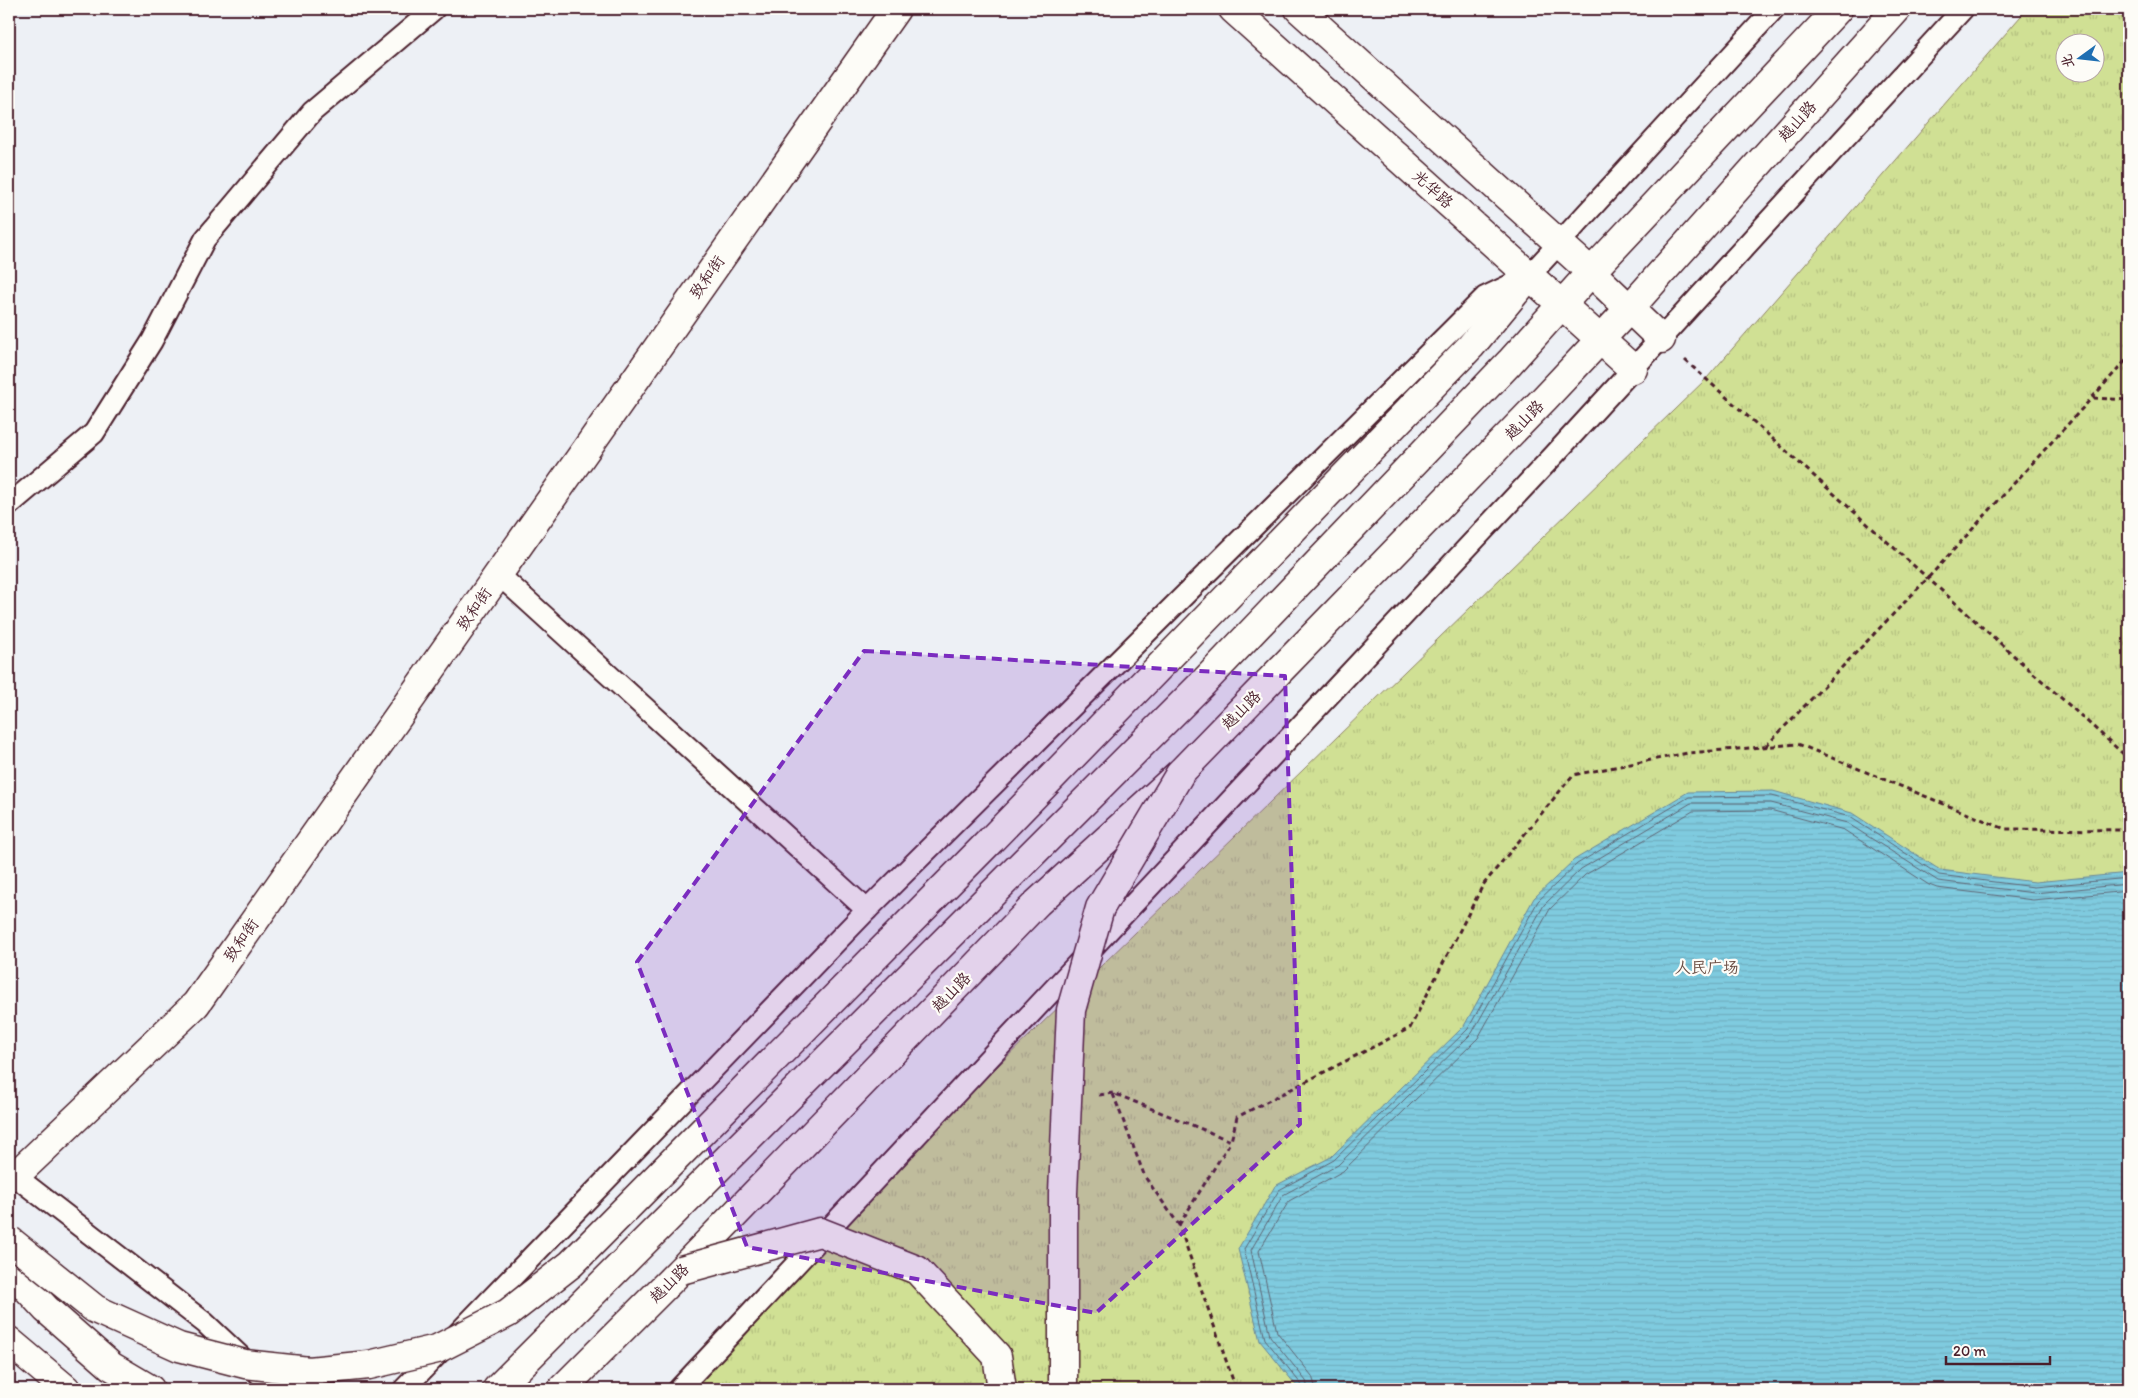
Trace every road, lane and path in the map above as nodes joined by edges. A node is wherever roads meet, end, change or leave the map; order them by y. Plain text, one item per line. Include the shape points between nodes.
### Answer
1 (434, 9) edge
2 (896, 9) edge
3 (1234, 9) edge
4 (1300, 9) edge
5 (1774, 9) edge
6 (1838, 9) edge
7 (1897, 9) edge
8 (1963, 9) edge
9 (1559, 244) junction
10 (1591, 272) junction
11 (1529, 276) junction
12 (1561, 305) junction
13 (1630, 309) junction
14 (1661, 339) junction
15 (1600, 340) junction
16 (2129, 357) edge
17 (1633, 369) junction
18 (2093, 398) junction
19 (2129, 400) edge
20 (9, 504) edge
21 (498, 574) junction
22 (1928, 578) junction
23 (1766, 747) junction
24 (2129, 758) edge
25 (1181, 772) junction
26 (2129, 830) edge
27 (867, 910) junction
28 (1113, 1093) junction
29 (1067, 1098) junction
30 (1231, 1141) junction
31 (12, 1173) edge
32 (1179, 1225) junction
33 (9, 1240) edge
34 (9, 1269) edge
35 (682, 1270) junction
36 (9, 1341) edge
37 (66, 1389) edge
38 (150, 1389) edge
39 (275, 1389) edge
40 (404, 1389) edge
41 (498, 1389) edge
42 (562, 1389) edge
43 (678, 1389) edge
44 (1002, 1389) edge
45 (1062, 1389) edge
46 (1236, 1389) edge

1 - 20 lane via 312,112 205,239 152,341 94,432
2 - 21 main road, 致和街
3 - 11 main road, 光华路
4 - 9 main road
5 - 9 lane
6 - 10 main road
7 - 13 main road, 越山路
8 - 14 lane
9 - 10 main road
9 - 11 lane
10 - 12 main road
10 - 13 main road
11 - 12 main road, 光华路
11 - 27 lane via 1485,297
11 - 33 main road, bridge via 1471,346 992,840 571,1264 508,1313 436,1350 369,1366 309,1371 245,1364 179,1347 95,1309
12 - 15 main road, 光华路
12 - 41 main road via 1203,683
13 - 14 main road
13 - 15 main road, 越山路
14 - 17 lane
14 - 22 path
15 - 17 main road, 光华路
15 - 25 main road, 越山路
16 - 18 path
17 - 43 lane
18 - 19 path
18 - 22 path
21 - 27 lane
21 - 31 main road, 致和街 via 196,1004
22 - 23 path
22 - 24 path
23 - 26 path via 1798,744 2005,829
23 - 30 path via 1688,753 1573,775 1483,885 1410,1028 1237,1117
25 - 29 main road, bridge via 1100,908 1070,1010
25 - 35 main road, 越山路, bridge via 1036,903
27 - 40 lane
28 - 29 path
28 - 30 path
28 - 32 path via 1145,1177
29 - 45 main road, bridge
30 - 32 path
31 - 39 lane via 205,1323
32 - 46 path
34 - 38 main road via 46,1309 111,1366
35 - 42 main road, 越山路
35 - 44 main road, bridge via 820,1232 917,1270 997,1356
36 - 37 main road

